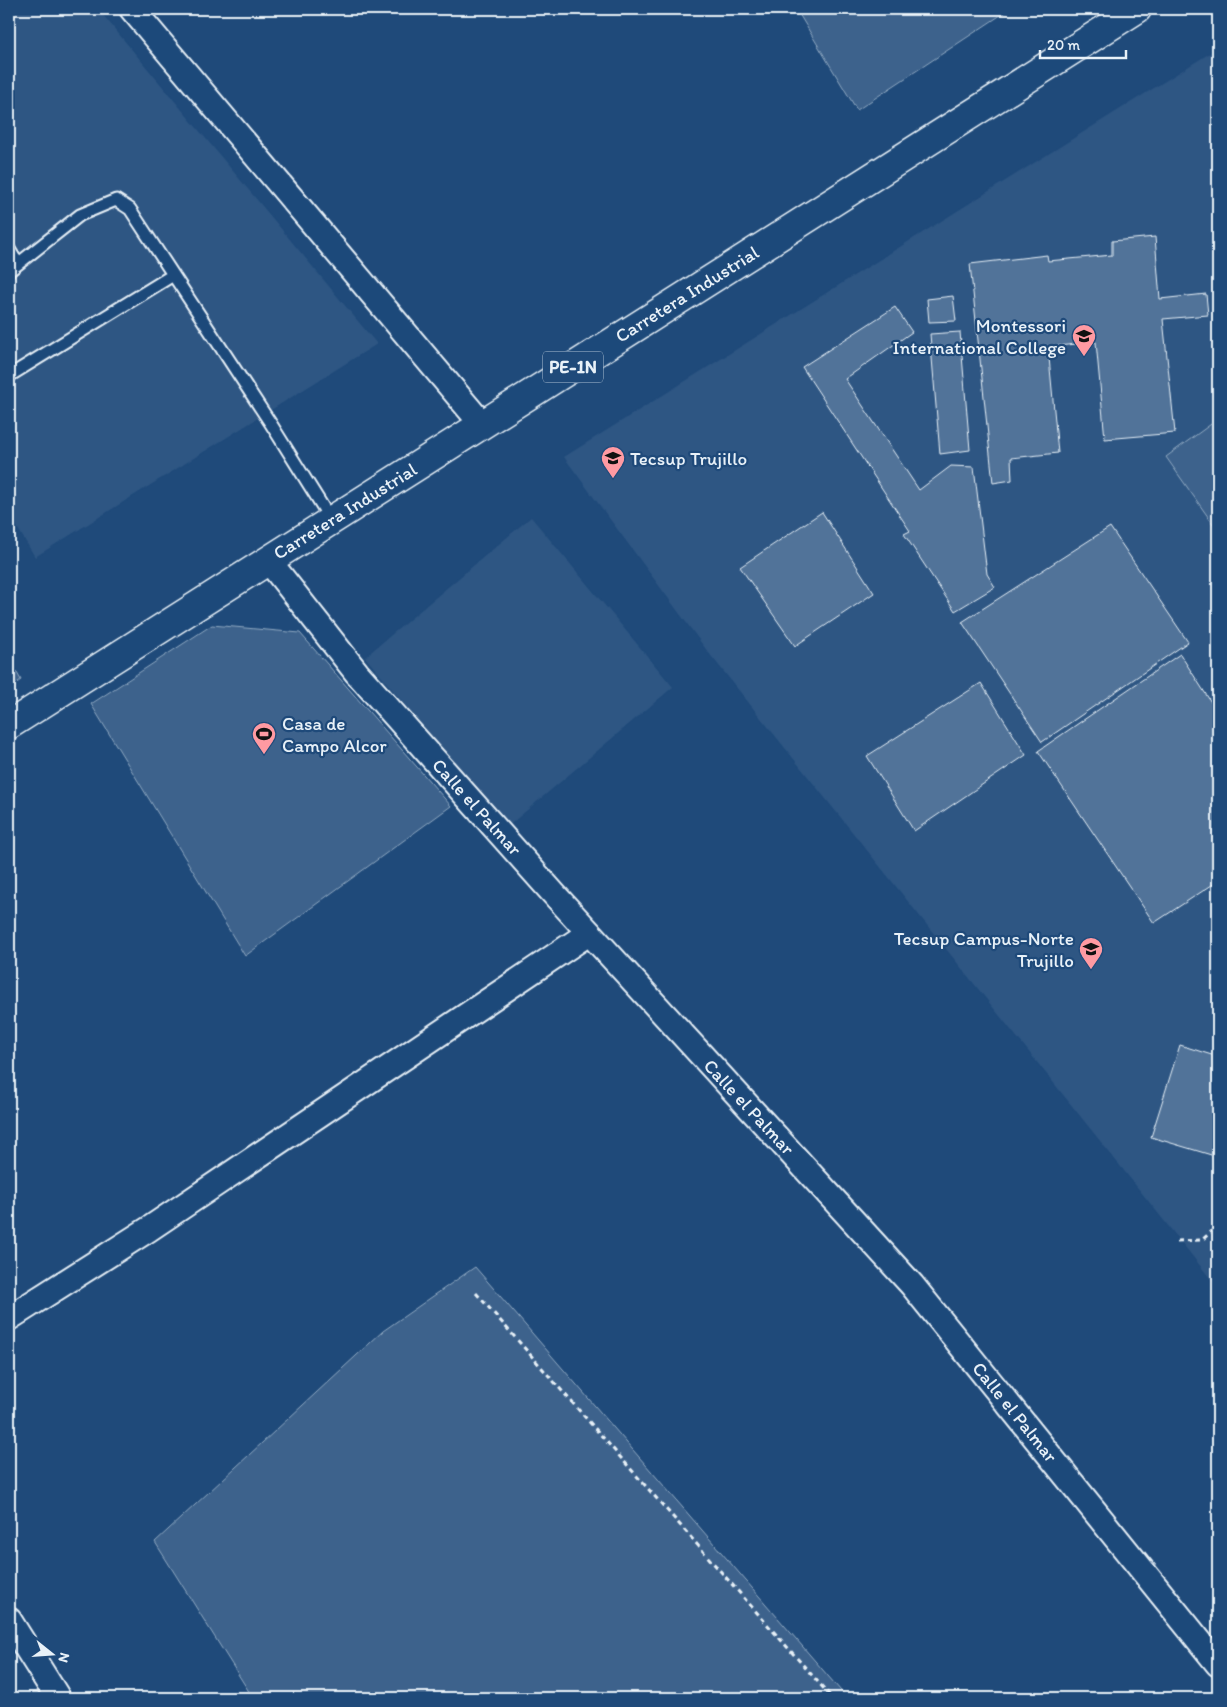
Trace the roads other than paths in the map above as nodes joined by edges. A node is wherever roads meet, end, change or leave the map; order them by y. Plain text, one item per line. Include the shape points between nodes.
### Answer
1 (132, 9) edge
2 (1137, 9) edge
3 (9, 250) edge
4 (13, 267) edge
5 (173, 275) junction
6 (9, 376) edge
7 (482, 424) junction
8 (331, 520) junction
9 (268, 560) junction
10 (9, 725) edge
11 (589, 933) junction
12 (9, 1318) edge
13 (9, 1620) edge
14 (1218, 1664) edge
15 (58, 1698) edge

1 - 7 street
2 - 7 highway, Carretera Industrial / PE-1N
3 - 4 lane
4 - 5 lane via 80,215 116,200 130,209
5 - 6 lane
5 - 8 lane
7 - 8 highway, Carretera Industrial / PE-1N
8 - 9 highway, Carretera Industrial / PE-1N
9 - 10 highway, Carretera Industrial / PE-1N
9 - 11 street, Calle el Palmar via 357,672
11 - 12 street via 148,1229
11 - 14 street, Calle el Palmar via 912,1285
13 - 15 street

